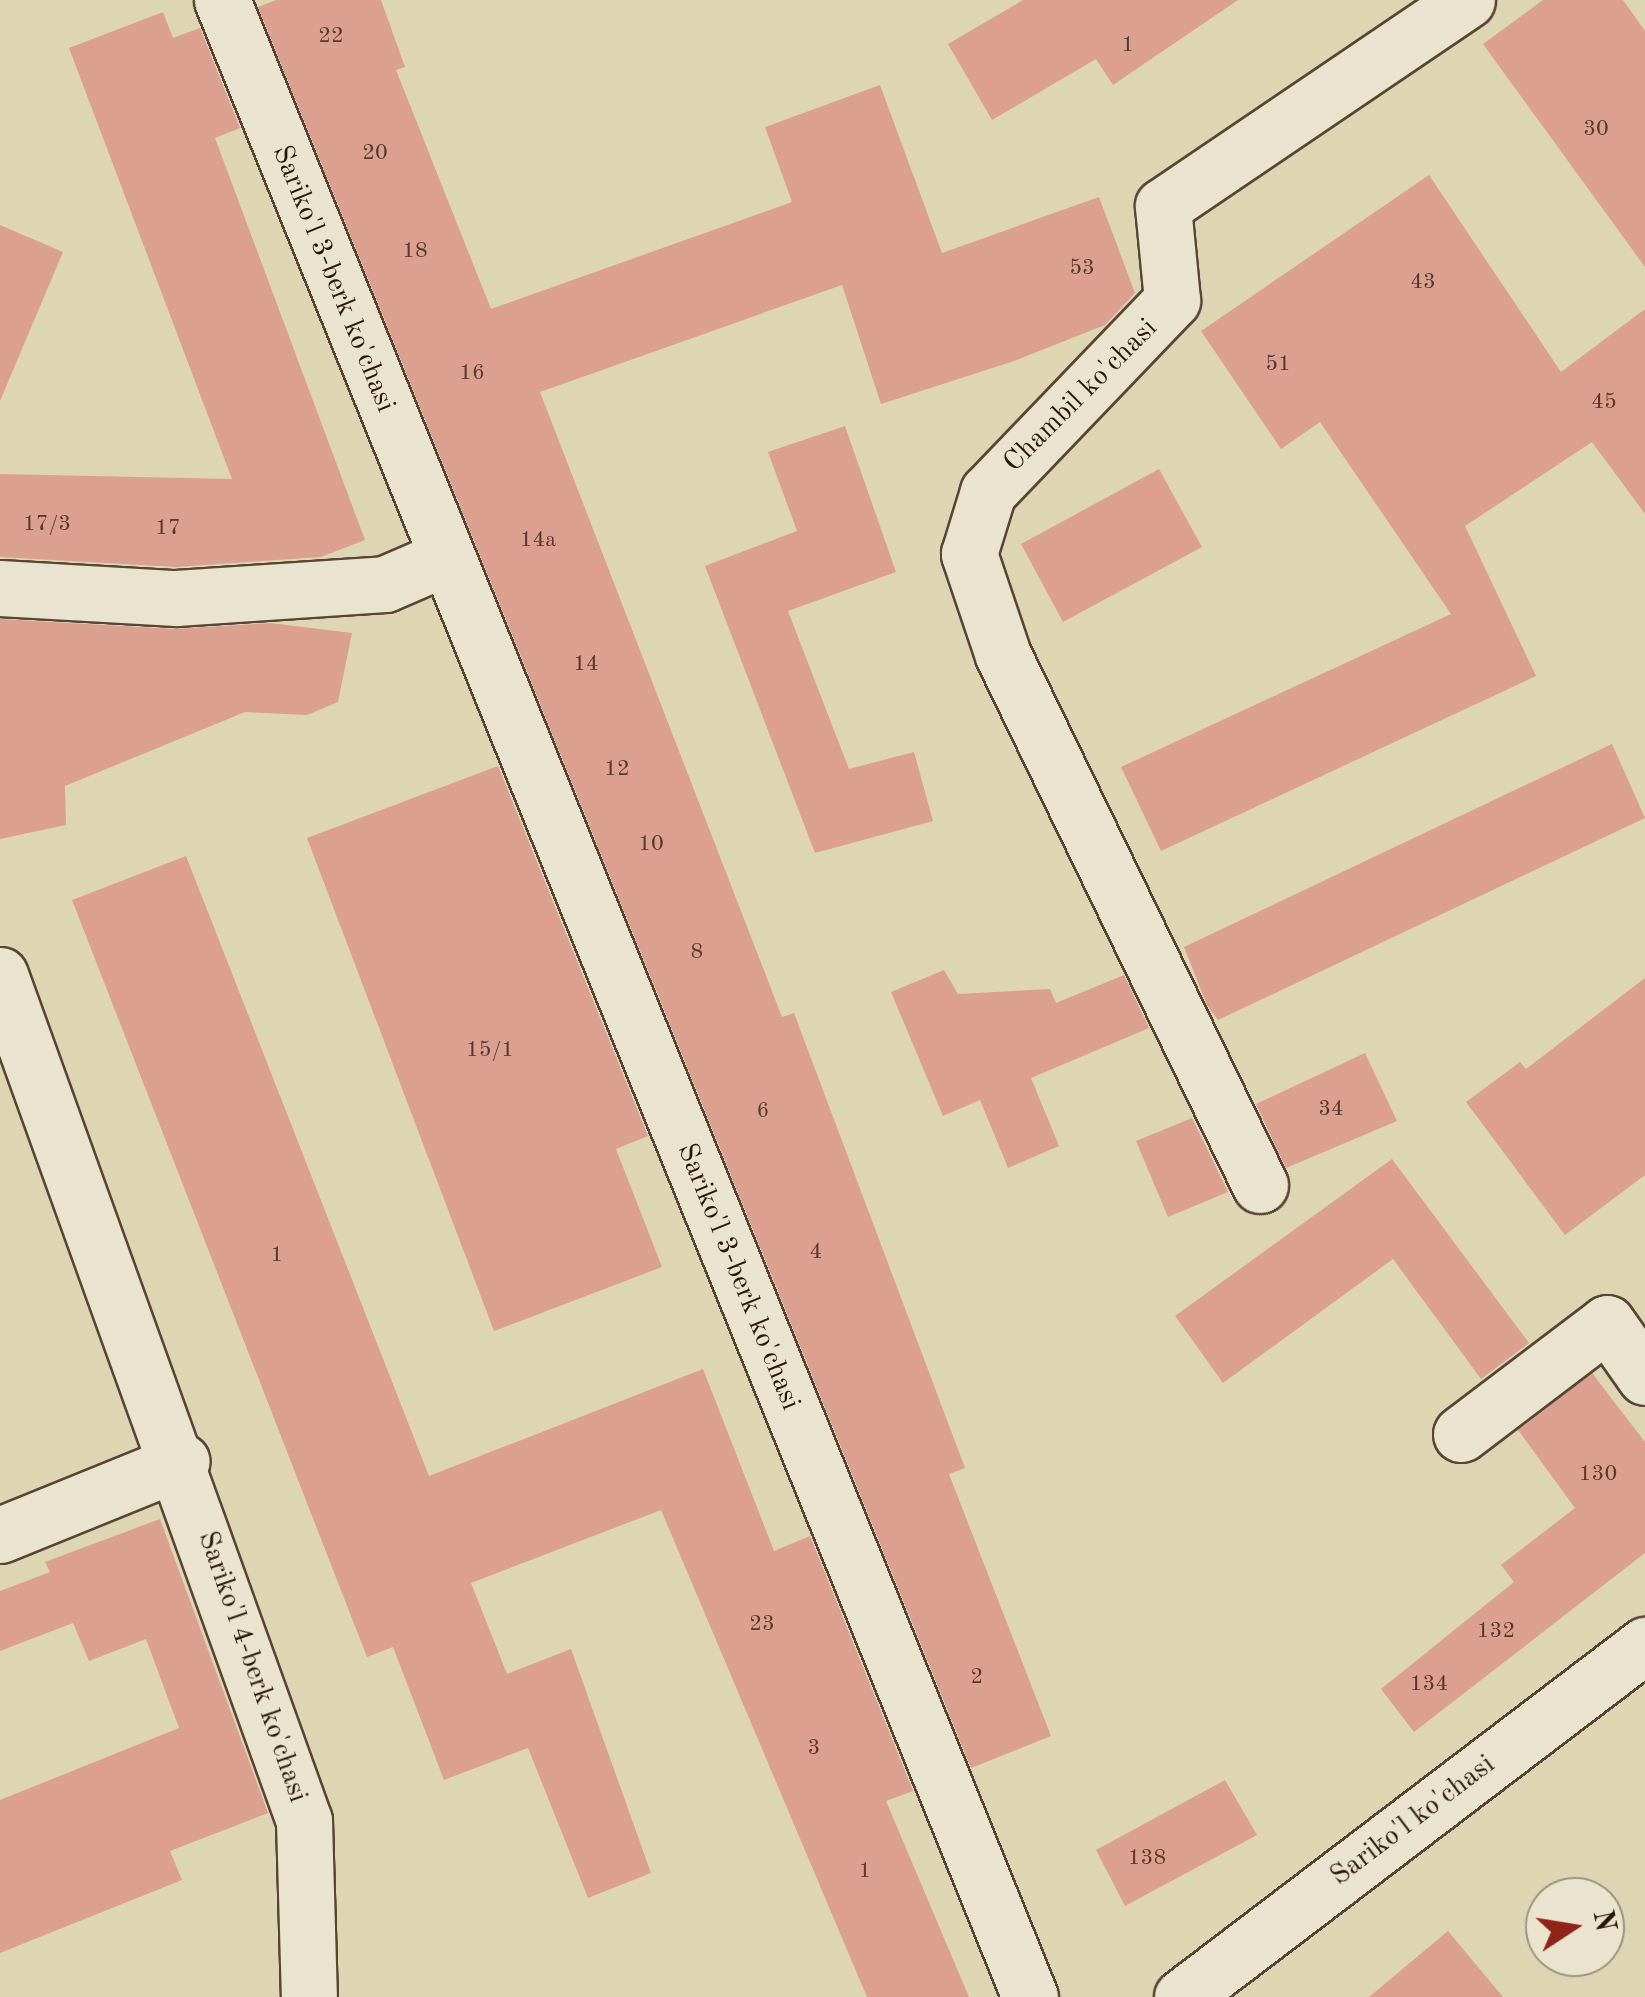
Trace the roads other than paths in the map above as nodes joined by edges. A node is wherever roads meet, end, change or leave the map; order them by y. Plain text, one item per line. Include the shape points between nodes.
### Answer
1 (222, 0) edge
2 (1467, 0) edge
3 (445, 558) junction
4 (0, 588) edge
5 (0, 975) edge
6 (1260, 1185) dead end
7 (1645, 1377) edge
8 (1461, 1434) dead end
9 (182, 1461) junction
10 (0, 1536) edge
11 (1645, 1645) edge
12 (308, 1997) edge
13 (1030, 1997) edge
14 (1182, 1997) edge

1 - 3 street, Sariko'l 3-berk ko'chasi
2 - 6 street, Chambil ko'chasi via 1163,206 1166,309 988,492 969,554 1003,655
3 - 4 street via 385,584 176,598
3 - 13 street, Sariko'l 3-berk ko'chasi
5 - 9 street, Sariko'l 4-berk ko'chasi
7 - 8 street via 1606,1323
9 - 10 street
9 - 12 street, Sariko'l 4-berk ko'chasi via 304,1820
11 - 14 street, Sariko'l ko'chasi

